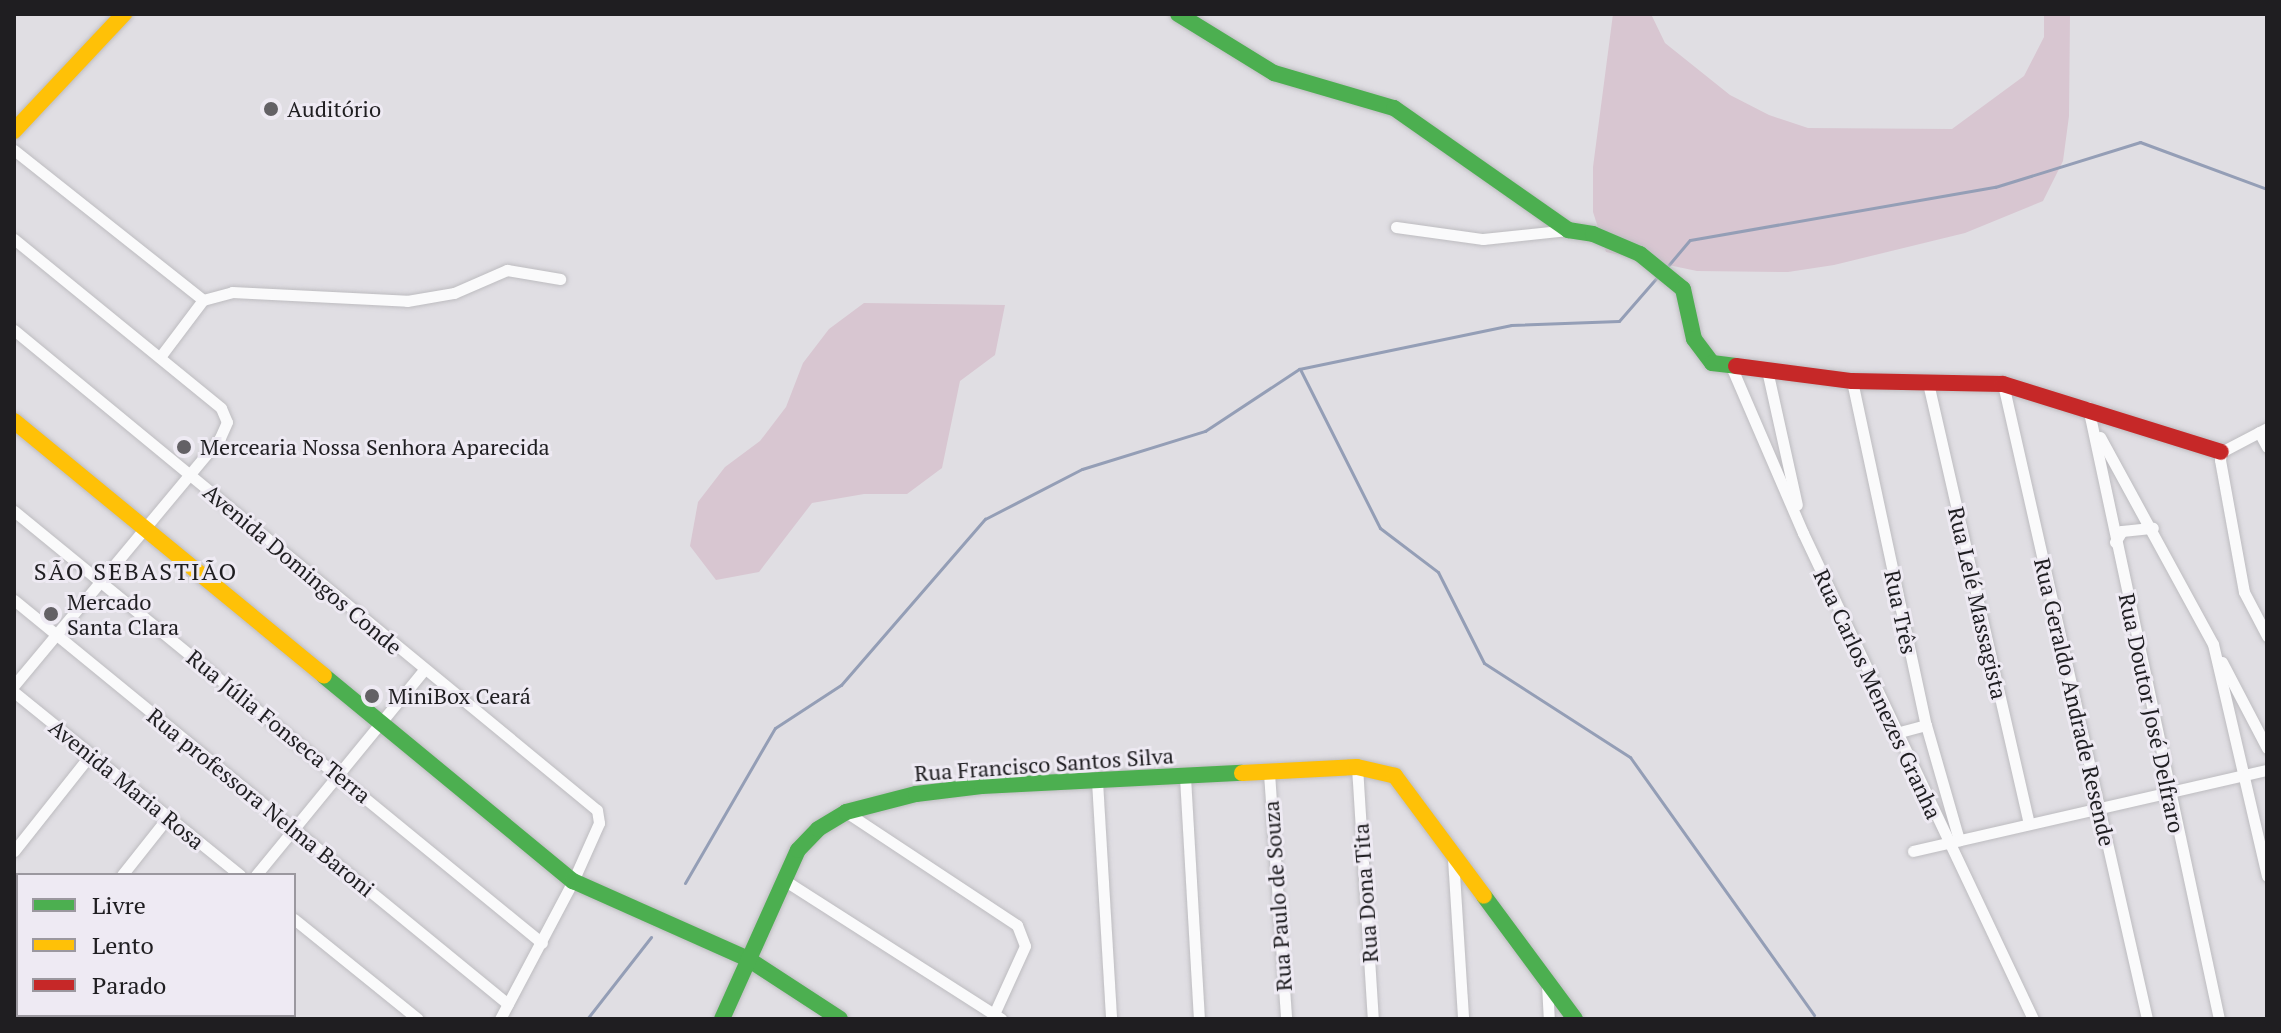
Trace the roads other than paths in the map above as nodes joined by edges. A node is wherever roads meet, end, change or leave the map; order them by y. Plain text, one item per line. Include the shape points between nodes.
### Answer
1 (124, 14) edge
2 (1178, 14) edge
3 (81, 56) junction
4 (14, 118) edge
5 (14, 131) edge
6 (14, 150) edge
7 (1396, 227) dead end
8 (1568, 230) junction
9 (14, 239) edge
10 (560, 279) dead end
11 (203, 300) junction
12 (14, 330) edge
13 (160, 357) junction
14 (1731, 366) junction
15 (1767, 370) junction
16 (1852, 381) junction
17 (1928, 383) junction
18 (2003, 384) junction
19 (2088, 407) junction
20 (14, 421) edge
21 (2095, 429) junction
22 (2263, 430) edge
23 (2267, 447) edge
24 (2221, 452) junction
25 (190, 474) junction
26 (14, 511) edge
27 (145, 528) junction
28 (2153, 528) junction
29 (1803, 533) junction
30 (2115, 542) junction
31 (102, 583) junction
32 (14, 600) edge
33 (57, 635) junction
34 (2267, 636) edge
35 (2213, 644) junction
36 (424, 670) junction
37 (14, 685) edge
38 (14, 692) edge
39 (382, 719) junction
40 (1926, 725) junction
41 (1896, 733) junction
42 (2267, 748) edge
43 (90, 755) junction
44 (1357, 767) junction
45 (2267, 770) edge
46 (1269, 773) junction
47 (338, 774) junction
48 (2245, 775) junction
49 (1185, 777) junction
50 (1097, 781) junction
51 (2169, 790) junction
52 (2099, 805) junction
53 (846, 812) junction
54 (168, 817) junction
55 (2029, 823) junction
56 (293, 828) junction
57 (1954, 841) junction
58 (14, 851) edge
59 (1913, 851) dead end
60 (1453, 858) junction
61 (124, 873) edge
62 (238, 873) edge
63 (258, 873) edge
64 (2267, 876) edge
65 (784, 880) junction
66 (573, 881) junction
67 (296, 921) edge
68 (542, 943) junction
69 (748, 959) junction
70 (1547, 984) junction
71 (508, 1004) junction
72 (404, 1008) junction
73 (998, 1016) edge
74 (396, 1019) edge
75 (418, 1019) edge
76 (500, 1019) edge
77 (722, 1019) edge
78 (840, 1019) edge
79 (1111, 1019) edge
80 (1199, 1019) edge
81 (1286, 1019) edge
82 (1373, 1019) edge
83 (1463, 1019) edge
84 (1549, 1019) edge
85 (1575, 1019) edge
86 (2033, 1019) edge
87 (2147, 1019) edge
88 (2219, 1019) edge

1 - 3 street
2 - 8 street via 1274,73 1394,108
3 - 4 street via 56,71
3 - 5 street
6 - 11 street
7 - 8 street via 1483,239
8 - 14 street via 1628,249 1672,275 1683,289 1690,328 1706,358
9 - 13 street
10 - 11 street via 507,270 454,293 407,301 232,292
11 - 13 street
12 - 25 street, Avenida Domingos Conde
13 - 25 street via 221,408 226,430
14 - 15 street
14 - 29 street, Rua Carlos Menezes Granha
15 - 16 street
15 - 29 street
16 - 17 street
16 - 40 street, Rua Três
17 - 18 street
17 - 55 street, Rua Lelé Massagista
18 - 19 street
18 - 52 street, Rua Geraldo Andrade Resende
19 - 21 street, Rua Doutor José Delfraro
19 - 24 street
20 - 27 street
21 - 28 street
21 - 30 street, Rua Doutor José Delfraro
22 - 23 street
22 - 24 street
24 - 34 street via 2244,592
25 - 27 street
25 - 36 street, Avenida Domingos Conde
26 - 31 street, Rua Júlia Fonseca Terra
27 - 31 street
27 - 39 street
28 - 30 street via 2122,531
28 - 35 street
29 - 41 street, Rua Carlos Menezes Granha
30 - 51 street, Rua Doutor José Delfraro
31 - 33 street
31 - 47 street, Rua Júlia Fonseca Terra
32 - 33 street, Rua professora Nelma Baroni
33 - 37 street
33 - 56 street, Rua professora Nelma Baroni
35 - 42 street
35 - 48 street
36 - 39 street
36 - 66 street, Avenida Domingos Conde via 592,806 599,823
38 - 43 street, Avenida Maria Rosa
39 - 47 street
39 - 66 street
40 - 41 street
40 - 57 street, Rua Três
41 - 57 street, Rua Carlos Menezes Granha
43 - 54 street, Avenida Maria Rosa
43 - 58 street
44 - 46 street, Rua Francisco Santos Silva
44 - 60 street, Rua Francisco Santos Silva via 1395,776
44 - 82 street, Rua Dona Tita
45 - 48 street
46 - 49 street, Rua Francisco Santos Silva
46 - 81 street, Rua Paulo de Souza
47 - 56 street
47 - 68 street, Rua Júlia Fonseca Terra
48 - 51 street
48 - 64 street
49 - 50 street, Rua Francisco Santos Silva
49 - 80 street
50 - 53 street, Rua Francisco Santos Silva via 916,794
50 - 79 street
51 - 52 street
51 - 88 street, Rua Doutor José Delfraro
52 - 55 street
52 - 87 street, Rua Geraldo Andrade Resende
53 - 65 street, Rua Francisco Santos Silva via 818,829 798,850
53 - 73 street via 1017,925 1025,946
54 - 61 street
54 - 62 street, Avenida Maria Rosa
55 - 57 street
56 - 63 street
56 - 71 street, Rua professora Nelma Baroni
57 - 59 street
57 - 86 street, Rua Carlos Menezes Granha
60 - 70 street
60 - 83 street
65 - 69 street, Rua Francisco Santos Silva
65 - 73 street
66 - 68 street
66 - 69 street
67 - 72 street
68 - 71 street
69 - 77 street, Rua Francisco Santos Silva
69 - 78 street
70 - 84 street
70 - 85 street
71 - 76 street
72 - 74 street
72 - 75 street

